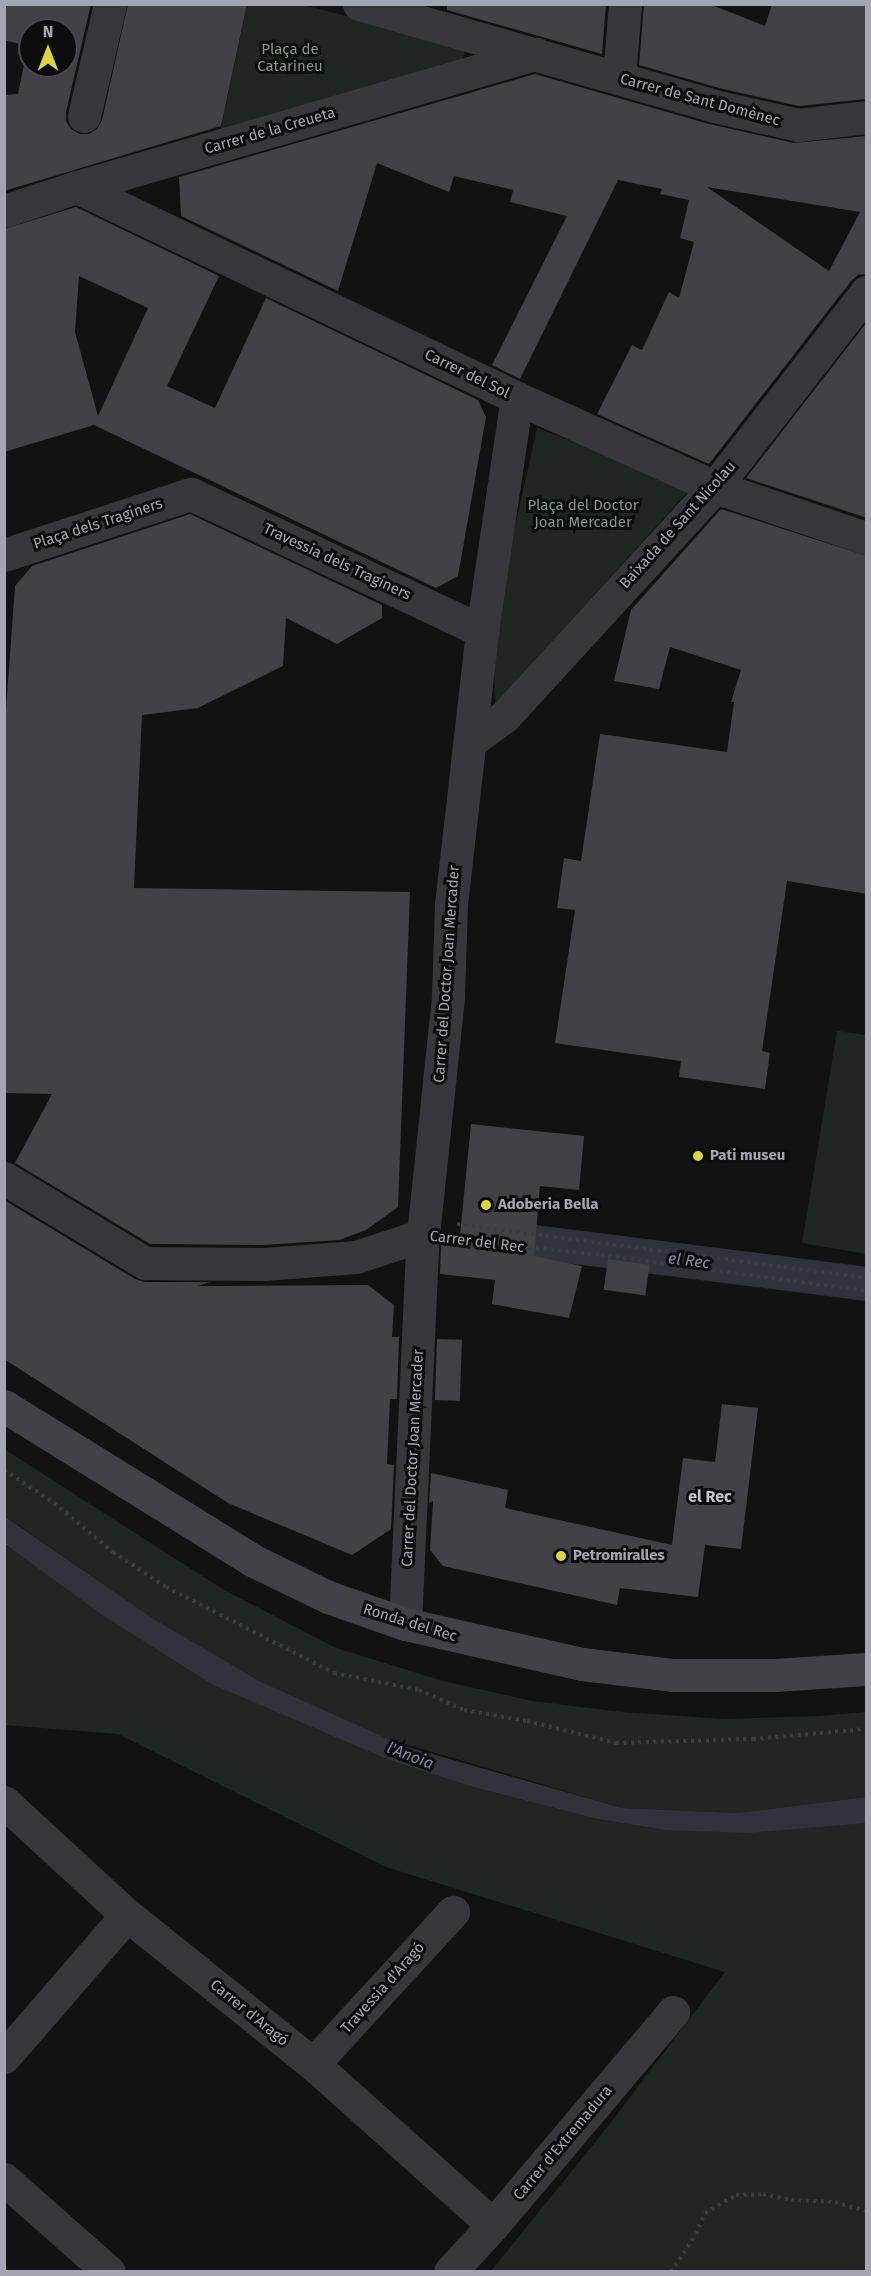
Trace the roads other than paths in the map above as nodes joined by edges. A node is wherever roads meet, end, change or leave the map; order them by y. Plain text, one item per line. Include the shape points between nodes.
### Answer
1 (110, 4) edge
2 (359, 4) edge
3 (626, 4) edge
4 (536, 54) junction
5 (619, 78) junction
6 (84, 116) dead end
7 (867, 117) edge
8 (77, 187) junction
9 (4, 211) edge
10 (867, 292) edge
11 (517, 398) junction
12 (715, 487) junction
13 (192, 494) joint
14 (867, 538) edge
15 (4, 555) edge
16 (482, 631) junction
17 (471, 741) junction
18 (4, 1178) edge
19 (424, 1227) junction
20 (4, 1406) edge
21 (405, 1624) junction
22 (867, 1669) edge
23 (4, 1802) edge
24 (453, 1912) dead end
25 (127, 1915) junction
26 (673, 2012) dead end
27 (4, 2058) edge
28 (313, 2064) junction
29 (4, 2179) edge
30 (493, 2225) junction
31 (109, 2271) edge
32 (450, 2271) edge

1 - 6 street
2 - 4 street, Carrer de Sant Domènec
3 - 5 street
4 - 5 street, Carrer de Sant Domènec
4 - 8 street, Carrer de la Creueta
5 - 7 street, Carrer de Sant Domènec via 798,125
8 - 9 street, Carrer de la Creueta
8 - 11 street, Carrer del Sol
10 - 12 street, Baixada de Sant Nicolau
11 - 12 street, Carrer del Sol
11 - 16 street, Carrer del Doctor Joan Mercader
12 - 14 street, Carrer del Sol
12 - 17 street, Baixada de Sant Nicolau via 505,716
13 - 15 street, Plaça dels Traginers
13 - 16 street, Travessia dels Traginers
16 - 17 street, Carrer del Doctor Joan Mercader
17 - 19 street, Carrer del Doctor Joan Mercader via 458,829 448,996
18 - 19 street, Carrer del Rec via 145,1263 264,1264 356,1257
19 - 21 street, Carrer del Doctor Joan Mercader
20 - 21 street, Ronda del Rec via 252,1560 328,1597
21 - 22 street, Ronda del Rec via 582,1664 673,1675 775,1675
23 - 25 street, Carrer d'Aragó
24 - 28 street, Travessia d'Aragó
25 - 27 street
25 - 28 street, Carrer d'Aragó
26 - 30 street, Carrer d'Extremadura
28 - 30 street, Carrer d'Aragó
29 - 31 street
30 - 32 street, Carrer d'Extremadura

